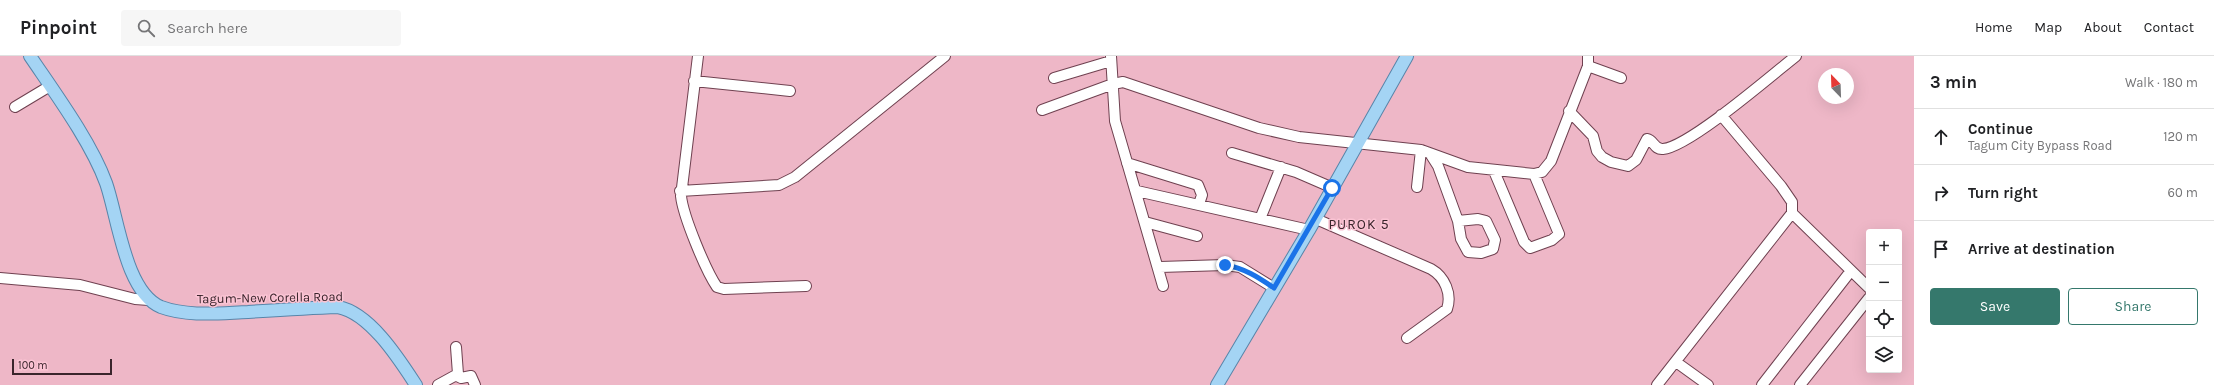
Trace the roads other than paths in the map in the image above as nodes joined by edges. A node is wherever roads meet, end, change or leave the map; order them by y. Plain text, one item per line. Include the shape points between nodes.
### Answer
1 (30, 56) edge
2 (698, 56) edge
3 (945, 56) edge
4 (1407, 56) edge
5 (1796, 56) edge
6 (1111, 58) edge
7 (1588, 61) edge
8 (1054, 78) dead end
9 (1621, 78) dead end
10 (694, 81) junction
11 (1113, 84) junction
12 (50, 86) junction
13 (790, 91) dead end
14 (15, 107) dead end
15 (1042, 110) dead end
16 (1570, 111) junction
17 (1721, 115) junction
18 (1358, 143) junction
19 (1421, 150) junction
20 (1232, 153) dead end
21 (1431, 155) junction
22 (1127, 163) junction
23 (1281, 167) junction
24 (1494, 171) junction
25 (1534, 174) junction
26 (1417, 187) dead end
27 (1332, 188) junction
28 (1137, 190) junction
29 (680, 191) junction
30 (1199, 204) junction
31 (1792, 213) junction
32 (1260, 218) junction
33 (1316, 219) junction
34 (1458, 221) dead end
35 (1145, 222) junction
36 (1309, 230) junction
37 (1197, 236) dead end
38 (1160, 267) junction
39 (1850, 272) junction
40 (0, 278) edge
41 (1866, 285) edge
42 (806, 286) dead end
43 (1164, 286) dead end
44 (1274, 288) junction
45 (149, 300) junction
46 (1867, 301) edge
47 (1407, 338) dead end
48 (456, 347) dead end
49 (1676, 362) junction
50 (457, 376) junction
51 (416, 385) edge
52 (438, 385) edge
53 (475, 385) edge
54 (1217, 385) edge
55 (1657, 385) edge
56 (1708, 385) edge
57 (1762, 385) edge
58 (1800, 385) edge

1 - 12 main road
2 - 10 street
3 - 29 street via 795,177 779,185
4 - 18 main road
5 - 17 street
6 - 8 street
6 - 11 street
7 - 9 street
7 - 16 street
10 - 13 street
10 - 29 street
11 - 15 street
11 - 18 street via 1128,83 1180,103 1259,128 1299,137
11 - 22 street via 1115,121
12 - 14 street
12 - 45 main road via 100,168 135,281
16 - 17 street via 1594,137 1597,151 1621,166 1633,164 1647,139 1658,149 1669,148 1687,139
16 - 25 street via 1551,161 1542,172
17 - 31 street via 1781,186 1792,202
18 - 19 street
18 - 27 main road
19 - 21 street
19 - 26 street
20 - 23 street
21 - 24 street
21 - 34 street via 1438,166
22 - 28 street
22 - 30 street via 1198,184 1202,195
23 - 27 street
23 - 32 street
24 - 25 street
24 - 25 street via 1524,242 1530,248 1545,243 1559,234
27 - 33 main road
28 - 30 street
28 - 35 street
29 - 42 street via 685,216 711,276 719,288
30 - 32 street
31 - 39 street
31 - 49 street
32 - 36 street
33 - 36 main road
33 - 47 street via 1431,269 1442,278 1449,294 1447,309
35 - 37 street
35 - 38 street
36 - 44 main road
38 - 43 street
38 - 44 street via 1240,267
39 - 41 street
39 - 57 street
40 - 45 street via 80,285
44 - 54 main road
45 - 51 main road, Tagum-New Corella Road via 174,310 196,313 332,307 349,309 368,322
46 - 58 street
48 - 50 street
49 - 55 street
49 - 56 street
50 - 52 street
50 - 53 street via 471,376

